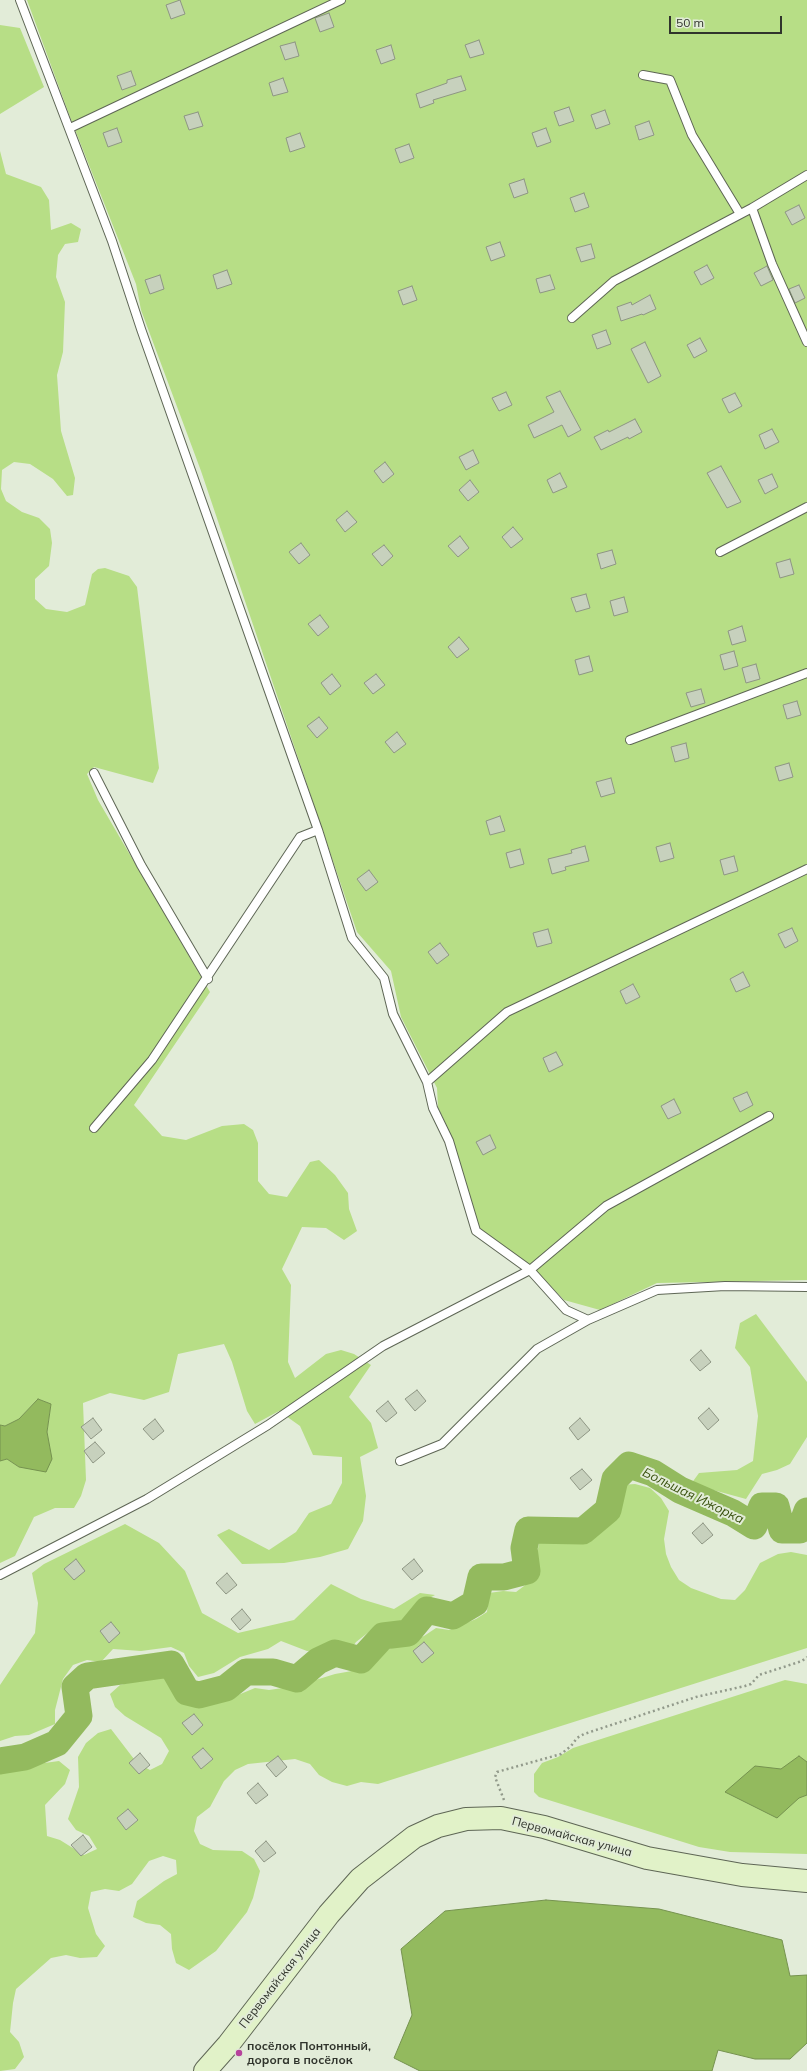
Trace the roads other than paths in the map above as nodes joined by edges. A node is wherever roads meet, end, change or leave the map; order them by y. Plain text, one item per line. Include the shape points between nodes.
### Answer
1 (20, 0) edge
2 (342, 0) edge
3 (643, 75) dead end
4 (70, 128) junction
5 (807, 175) edge
6 (752, 208) junction
7 (740, 214) junction
8 (572, 318) dead end
9 (807, 342) edge
10 (807, 507) edge
11 (720, 552) dead end
12 (807, 673) edge
13 (630, 740) dead end
14 (94, 773) dead end
15 (318, 830) junction
16 (807, 869) edge
17 (208, 979) junction
18 (427, 1082) junction
19 (769, 1116) dead end
20 (94, 1128) dead end
21 (530, 1270) junction
22 (807, 1287) edge
23 (588, 1320) junction
24 (400, 1461) dead end
25 (0, 1575) edge
26 (807, 1881) edge
27 (205, 2071) edge

1 - 4 lane
2 - 4 lane
3 - 7 lane via 670,80 692,136
4 - 15 lane
5 - 6 lane
6 - 7 lane
6 - 9 lane via 772,264
7 - 8 lane via 614,281
10 - 11 lane
12 - 13 lane
14 - 17 lane via 141,865
15 - 17 lane via 300,837
15 - 18 lane via 352,938 384,978 393,1014
16 - 18 lane via 507,1012
17 - 20 lane via 152,1060
18 - 21 lane via 433,1108 449,1141 476,1231
19 - 21 lane via 606,1206
21 - 23 lane via 566,1310
21 - 25 lane via 384,1346 268,1425 147,1499
22 - 23 lane via 725,1286 657,1290
23 - 24 lane via 537,1349 442,1444
26 - 27 street, Первомайская улица via 742,1875 647,1858 501,1818 466,1818 438,1826 414,1836 360,1879 329,1914

